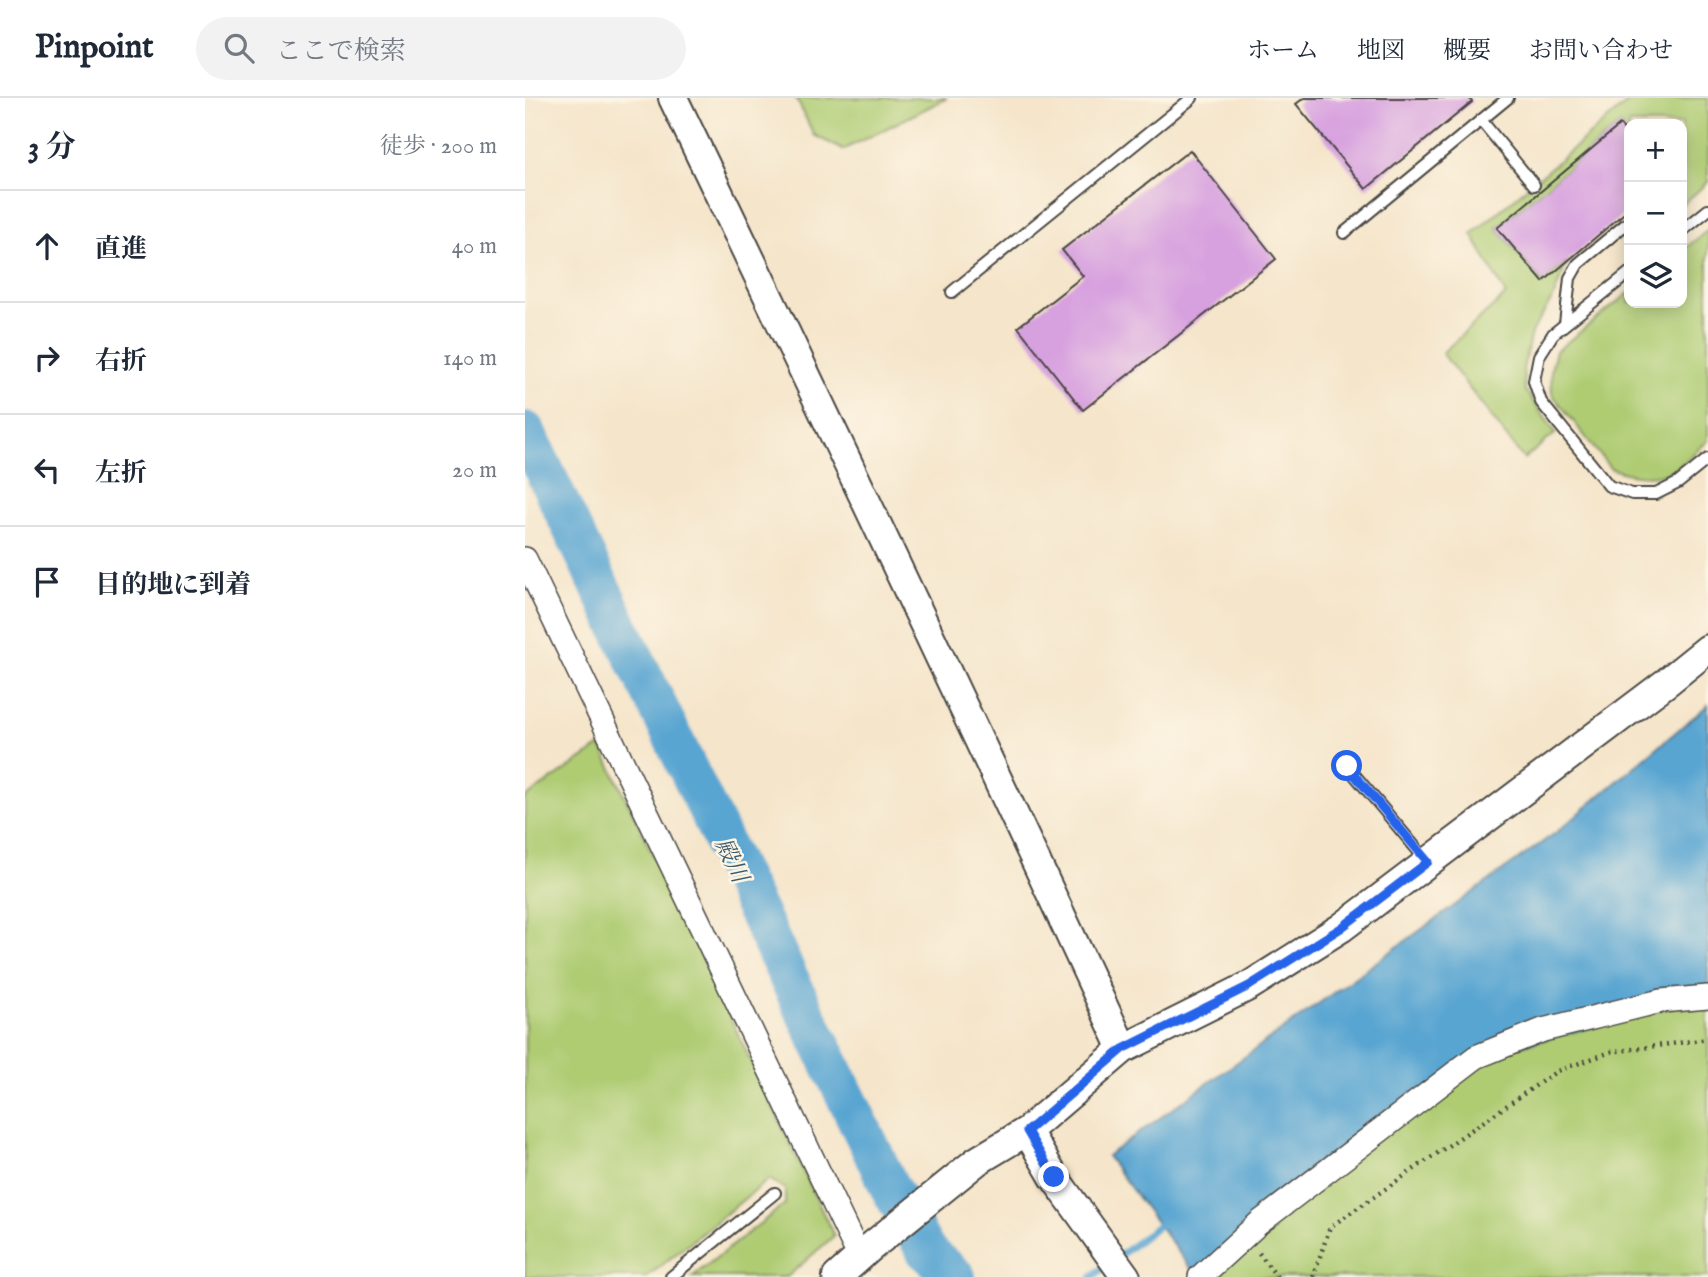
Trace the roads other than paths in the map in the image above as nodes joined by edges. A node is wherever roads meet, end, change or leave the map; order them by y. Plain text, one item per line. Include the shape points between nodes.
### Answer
1 (673, 98) edge
2 (1192, 98) edge
3 (1508, 98) edge
4 (1481, 120) junction
5 (1534, 185) dead end
6 (1708, 210) edge
7 (1688, 221) edge
8 (1624, 226) edge
9 (1345, 233) dead end
10 (1624, 277) edge
11 (952, 292) dead end
12 (1565, 324) junction
13 (1708, 459) edge
14 (525, 559) edge
15 (1708, 649) edge
16 (1347, 766) dead end
17 (1428, 862) junction
18 (1708, 997) edge
19 (1123, 1049) junction
20 (1027, 1131) junction
21 (775, 1193) dead end
22 (866, 1252) junction
23 (671, 1277) edge
24 (837, 1277) edge
25 (1126, 1277) edge
26 (1200, 1277) edge

1 - 19 street
2 - 11 lane
3 - 4 lane
4 - 5 lane
4 - 9 lane
6 - 7 lane
8 - 12 lane via 1578,264 1570,278
10 - 12 lane
12 - 13 lane via 1539,356 1534,381 1541,402 1609,486 1632,494 1656,494
14 - 22 street
15 - 17 street
16 - 17 lane
17 - 19 street via 1341,928 1249,986
18 - 26 street via 1661,1001 1543,1030 1476,1057 1270,1214
19 - 20 street
20 - 22 street via 977,1161
20 - 25 street
21 - 23 lane
22 - 24 street

